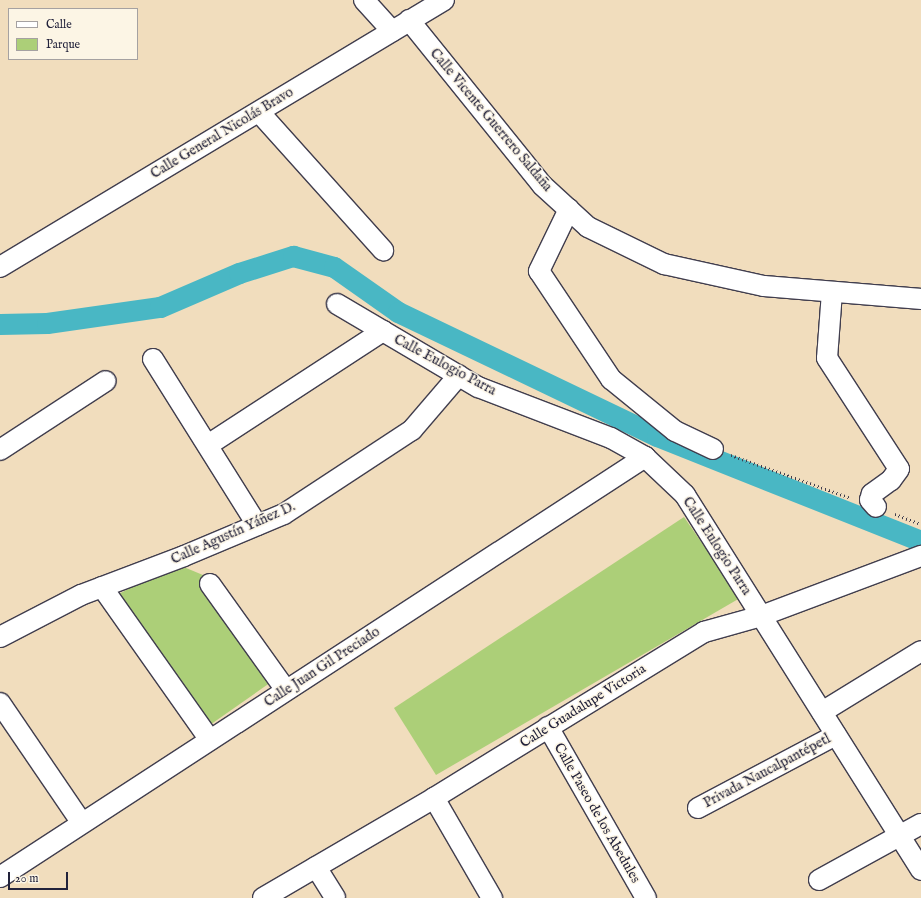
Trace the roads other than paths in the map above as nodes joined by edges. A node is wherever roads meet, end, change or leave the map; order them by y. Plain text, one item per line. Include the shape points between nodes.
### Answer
1 (364, 0) edge
2 (444, 0) edge
3 (410, 20) junction
4 (392, 31) junction
5 (259, 112) junction
6 (569, 210) junction
7 (383, 250) dead end
8 (0, 267) edge
9 (832, 292) junction
10 (921, 299) edge
11 (337, 304) dead end
12 (383, 331) junction
13 (153, 359) dead end
14 (458, 375) junction
15 (106, 381) dead end
16 (208, 445) junction
17 (714, 449) road end
18 (0, 450) edge
19 (645, 457) junction
20 (874, 500) road end
21 (257, 525) junction
22 (917, 558) edge
23 (210, 584) dead end
24 (102, 587) junction
25 (761, 616) junction
26 (0, 637) edge
27 (921, 651) edge
28 (286, 690) junction
29 (0, 703) edge
30 (822, 712) junction
31 (548, 727) junction
32 (836, 735) junction
33 (210, 740) junction
34 (434, 798) junction
35 (698, 808) dead end
36 (82, 823) junction
37 (921, 824) edge
38 (900, 836) junction
39 (316, 867) junction
40 (921, 870) edge
41 (0, 876) edge
42 (819, 880) dead end
43 (264, 898) edge
44 (335, 898) edge
45 (492, 898) edge
46 (646, 898) edge

1 - 4 street
2 - 3 street, Calle General Nicolás Bravo
3 - 4 street, Calle General Nicolás Bravo
3 - 6 street, Calle Vicente Guerrero Saldaña via 542,185
4 - 5 street, Calle General Nicolás Bravo
5 - 7 street
5 - 8 street, Calle General Nicolás Bravo
6 - 9 street, Calle Vicente Guerrero Saldaña via 588,228 664,264 764,286
6 - 17 street via 539,272 611,379 675,430
9 - 10 street, Calle Vicente Guerrero Saldaña
9 - 20 street via 827,358 899,469
11 - 12 street, Calle Eulogio Parra
12 - 14 street, Calle Eulogio Parra
12 - 16 street, Calle Eulogio Parra
13 - 16 street
14 - 19 street, Calle Eulogio Parra via 478,387 611,438
14 - 21 street, Calle Agustín Yáñez D. via 412,430 284,514
15 - 18 street
16 - 21 street
19 - 25 street, Calle Eulogio Parra via 685,495
19 - 28 street, Calle Juan Gil Preciado
21 - 24 street, Calle Agustín Yáñez D.
22 - 25 street, Calle Guadalupe Victoria
23 - 28 street
24 - 26 street, Calle Agustín Yáñez D. via 81,595
24 - 33 street
25 - 30 street, Calle Eulogio Parra
25 - 31 street, Calle Guadalupe Victoria via 704,632
27 - 30 street
28 - 33 street, Calle Juan Gil Preciado
29 - 36 street
30 - 32 street, Calle Eulogio Parra
31 - 34 street, Calle Guadalupe Victoria
31 - 46 street, Calle Paseo de los Abedules
32 - 35 street, Privada Naucalpantépetl
32 - 38 street, Calle Eulogio Parra
33 - 36 street, Calle Juan Gil Preciado
34 - 39 street, Calle Guadalupe Victoria
34 - 45 street
36 - 41 street, Calle Juan Gil Preciado
37 - 38 street
38 - 40 street, Calle Eulogio Parra
38 - 42 street
39 - 43 street, Calle Guadalupe Victoria
39 - 44 street

